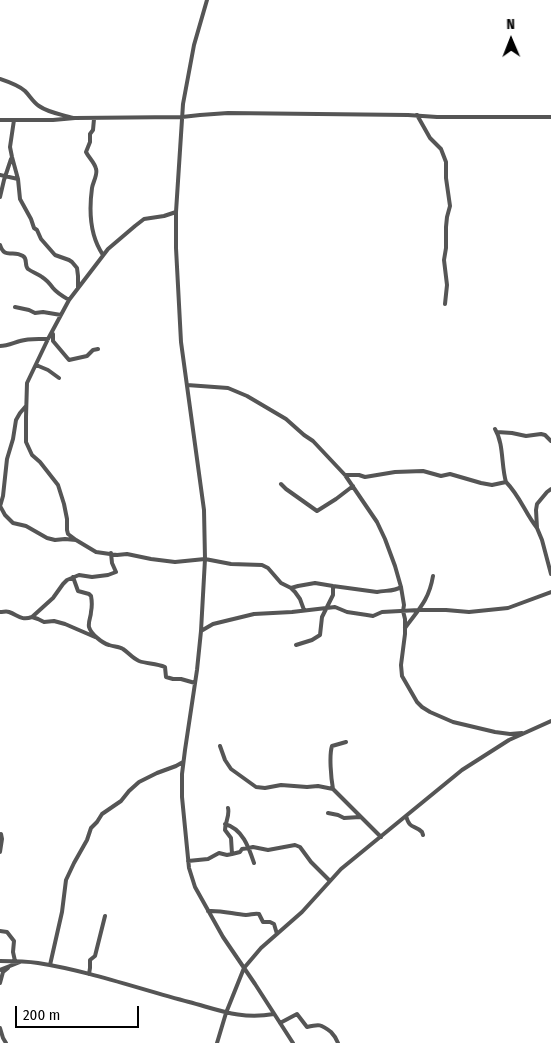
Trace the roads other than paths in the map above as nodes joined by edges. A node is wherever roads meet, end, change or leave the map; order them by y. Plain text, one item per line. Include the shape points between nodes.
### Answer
1 (207, 0) edge
2 (0, 79) edge
3 (418, 115) junction
4 (182, 117) junction
5 (551, 117) edge
6 (75, 118) junction
7 (94, 118) junction
8 (0, 120) edge
9 (14, 120) junction
10 (12, 158) junction
11 (3, 176) edge
12 (18, 179) junction
13 (0, 197) edge
14 (176, 212) junction
15 (0, 245) edge
16 (103, 255) junction
17 (78, 288) junction
18 (69, 300) junction
19 (445, 304) dead end
20 (15, 308) dead end
21 (61, 315) junction
22 (54, 329) junction
23 (48, 339) junction
24 (53, 341) junction
25 (0, 346) edge
26 (44, 349) junction
27 (98, 349) dead end
28 (36, 365) junction
29 (59, 378) dead end
30 (187, 385) junction
31 (26, 406) junction
32 (551, 441) edge
33 (345, 475) junction
34 (506, 482) junction
35 (281, 484) dead end
36 (353, 486) junction
37 (551, 489) edge
38 (0, 506) edge
39 (537, 528) junction
40 (76, 540) junction
41 (111, 553) junction
42 (205, 559) junction
43 (551, 574) edge
44 (433, 576) dead end
45 (73, 577) junction
46 (333, 586) junction
47 (401, 587) junction
48 (291, 588) junction
49 (551, 592) edge
50 (326, 609) junction
51 (304, 610) junction
52 (419, 610) junction
53 (403, 611) junction
54 (0, 612) edge
55 (32, 617) junction
56 (405, 628) junction
57 (201, 631) junction
58 (99, 638) junction
59 (296, 645) dead end
60 (195, 683) junction
61 (551, 721) edge
62 (522, 733) junction
63 (346, 742) dead end
64 (220, 746) dead end
65 (184, 762) junction
66 (333, 789) junction
67 (228, 808) dead end
68 (328, 813) dead end
69 (406, 816) junction
70 (360, 817) junction
71 (225, 824) junction
72 (1, 834) edge
73 (422, 835) dead end
74 (381, 837) junction
75 (249, 848) junction
76 (0, 852) edge
77 (232, 854) junction
78 (188, 861) junction
79 (254, 863) dead end
80 (330, 881) junction
81 (208, 911) junction
82 (105, 916) dead end
83 (0, 931) edge
84 (277, 935) junction
85 (0, 961) edge
86 (15, 961) junction
87 (22, 962) junction
88 (50, 965) junction
89 (10, 966) junction
90 (244, 968) junction
91 (0, 970) edge
92 (89, 974) junction
93 (0, 983) edge
94 (226, 1013) junction
95 (274, 1014) junction
96 (280, 1023) junction
97 (0, 1029) edge
98 (6, 1043) edge
99 (216, 1043) edge
100 (293, 1043) edge
101 (338, 1043) edge

1 - 4 street via 191,60
2 - 6 street via 20,87 45,110
3 - 4 street via 228,113
3 - 5 street
3 - 19 street via 446,162 450,206 446,217
4 - 7 street
4 - 14 street
6 - 7 street
6 - 9 street
7 - 16 street via 86,152 96,167 90,203 91,222
8 - 9 street
9 - 10 street via 10,142
10 - 11 street
10 - 12 street
11 - 12 street
11 - 13 street
12 - 17 street via 20,199 34,228 55,255 72,262 77,268
14 - 16 street via 139,222
14 - 30 street via 181,342
15 - 18 street via 4,253 24,256 28,269
16 - 17 street
17 - 18 street
18 - 21 street
20 - 21 street
21 - 22 street
22 - 23 street
22 - 24 street
23 - 25 street
23 - 26 street
24 - 26 street
24 - 27 street via 69,360 87,356
26 - 28 street
28 - 29 street
28 - 31 street via 27,384
30 - 33 street via 228,388 247,396 286,419 313,441
30 - 42 street via 204,510
31 - 38 street via 16,420
31 - 40 street via 26,442 32,455 58,485 68,534
32 - 34 street via 541,434 526,436 496,430
33 - 34 street via 365,477 424,471 492,485
33 - 36 street
34 - 39 street
35 - 36 street via 317,511
36 - 47 street via 382,532
37 - 39 street via 538,504
38 - 40 street via 13,523 26,526 37,534 55,540
39 - 43 street
40 - 41 street via 92,550
41 - 42 street via 175,562
41 - 45 street via 114,573 92,578
42 - 48 street via 225,564 262,565
42 - 57 street
44 - 52 street via 429,594
45 - 55 street
45 - 58 street via 78,591 92,596 90,628
46 - 47 street via 377,592
46 - 48 street via 315,583
46 - 50 street via 334,595
47 - 53 street
48 - 51 street
49 - 52 street via 508,608 469,612
50 - 51 street
50 - 53 street via 335,607 367,616
50 - 59 street via 320,635
51 - 57 street via 254,614 213,624
52 - 53 street
52 - 56 street
53 - 56 street
54 - 55 street via 7,611 28,619
55 - 58 street via 65,624
56 - 62 street via 402,676 422,707 438,716 476,728
57 - 60 street
58 - 60 street via 109,645 123,648 140,661 159,664 168,679
60 - 65 street
61 - 62 street
62 - 69 street via 462,770
63 - 66 street via 331,748
64 - 66 street via 231,769 256,787 284,785
65 - 78 street via 182,798
65 - 88 street via 139,782 91,828 66,880
66 - 70 street
67 - 71 street
68 - 70 street via 344,818
69 - 73 street via 408,823 420,829
69 - 74 street
70 - 74 street
71 - 75 street via 241,835
71 - 77 street via 231,838
72 - 76 street
74 - 80 street
75 - 77 street
75 - 79 street
75 - 80 street via 274,850 298,846
77 - 78 street via 219,853 208,859
78 - 81 street via 193,882
80 - 84 street
81 - 84 street via 259,914 263,922 274,924
81 - 90 street
82 - 92 street via 95,956 90,960
83 - 86 street via 7,932 14,941
84 - 90 street
85 - 86 street
86 - 87 street
87 - 88 street
87 - 89 street
88 - 92 street
89 - 91 street
89 - 93 street via 3,972
90 - 94 street
90 - 95 street
92 - 94 street
94 - 95 street via 246,1016
94 - 99 street
95 - 96 street
96 - 100 street
96 - 101 street via 297,1014 307,1027 323,1025
97 - 98 street

